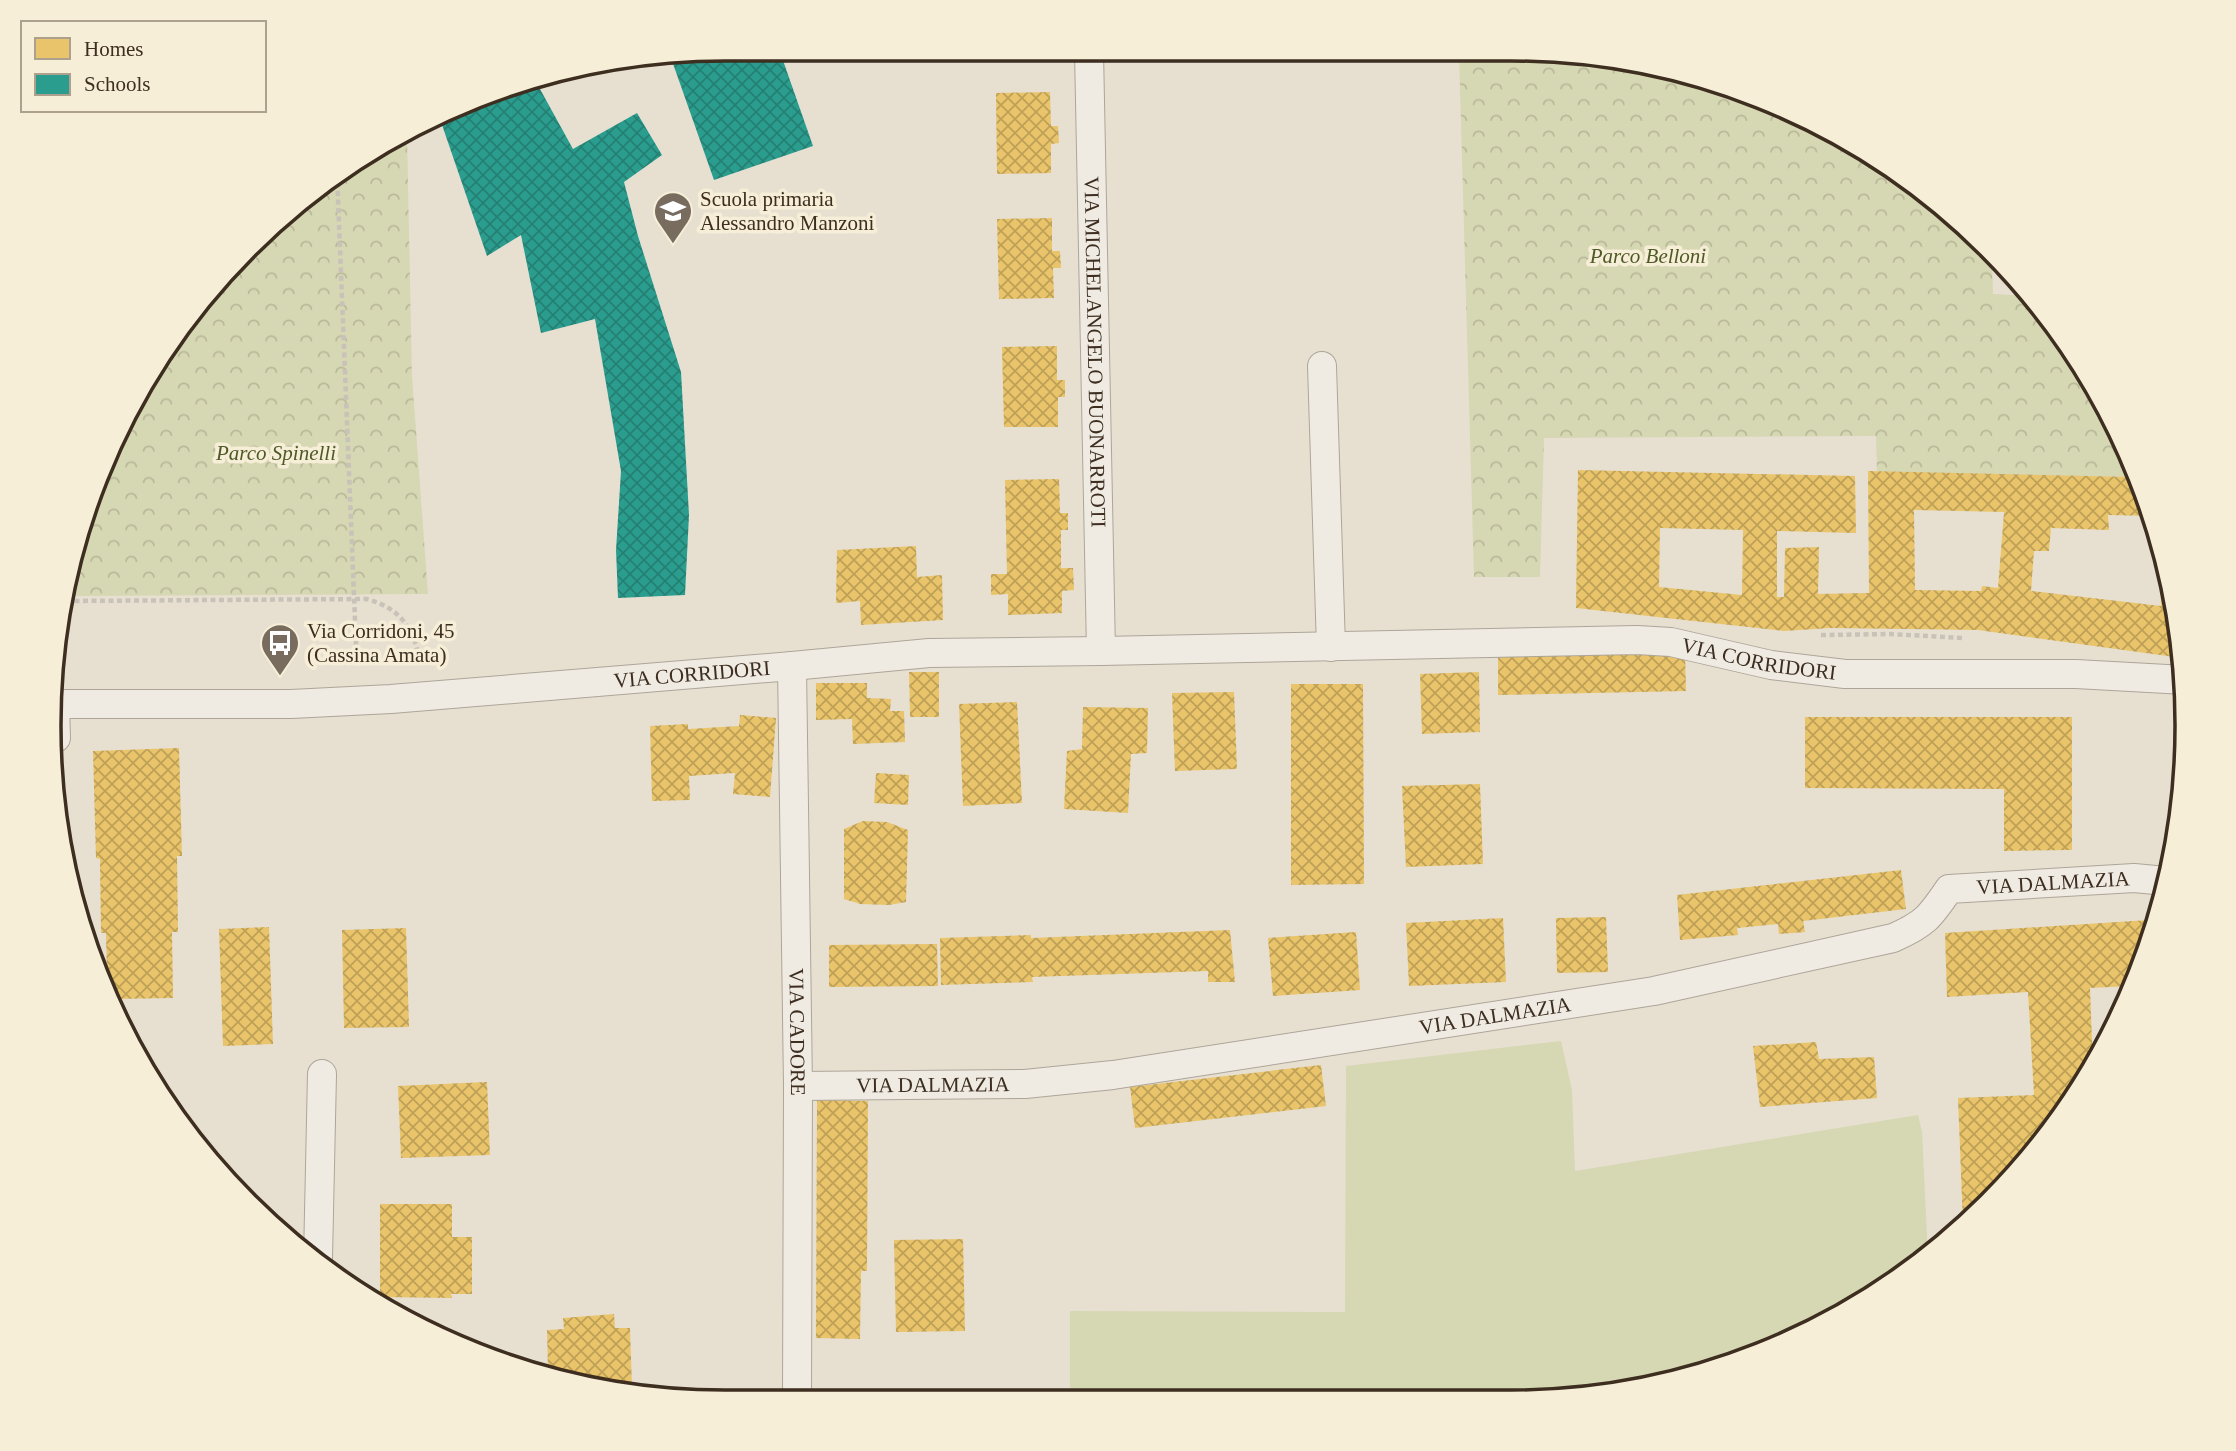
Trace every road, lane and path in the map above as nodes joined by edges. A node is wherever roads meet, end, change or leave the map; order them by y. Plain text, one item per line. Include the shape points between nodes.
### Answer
1 (1089, 61) edge
2 (338, 187) edge
3 (1322, 366) dead end
4 (356, 645) dead end
5 (1331, 647) junction
6 (1101, 651) junction
7 (792, 666) junction
8 (2173, 679) edge
9 (62, 704) edge
10 (2156, 880) edge
11 (322, 1074) dead end
12 (799, 1086) junction
13 (318, 1250) edge
14 (797, 1390) edge

1 - 6 street, VIA MICHELANGELO BUONARROTI
2 - 4 path
3 - 5 street
5 - 6 street, VIA CORRIDORI
5 - 8 street, VIA CORRIDORI via 1637,640 1671,642 1771,665 1845,674 2076,674
6 - 7 street, VIA CORRIDORI via 929,653
7 - 9 street, VIA CORRIDORI via 379,700
7 - 12 street, VIA CADORE
10 - 12 street, VIA DALMAZIA via 1949,888 1930,917 1916,928 1880,941 1654,990 1113,1075 1025,1084
11 - 13 street
12 - 14 street, VIA CADORE

